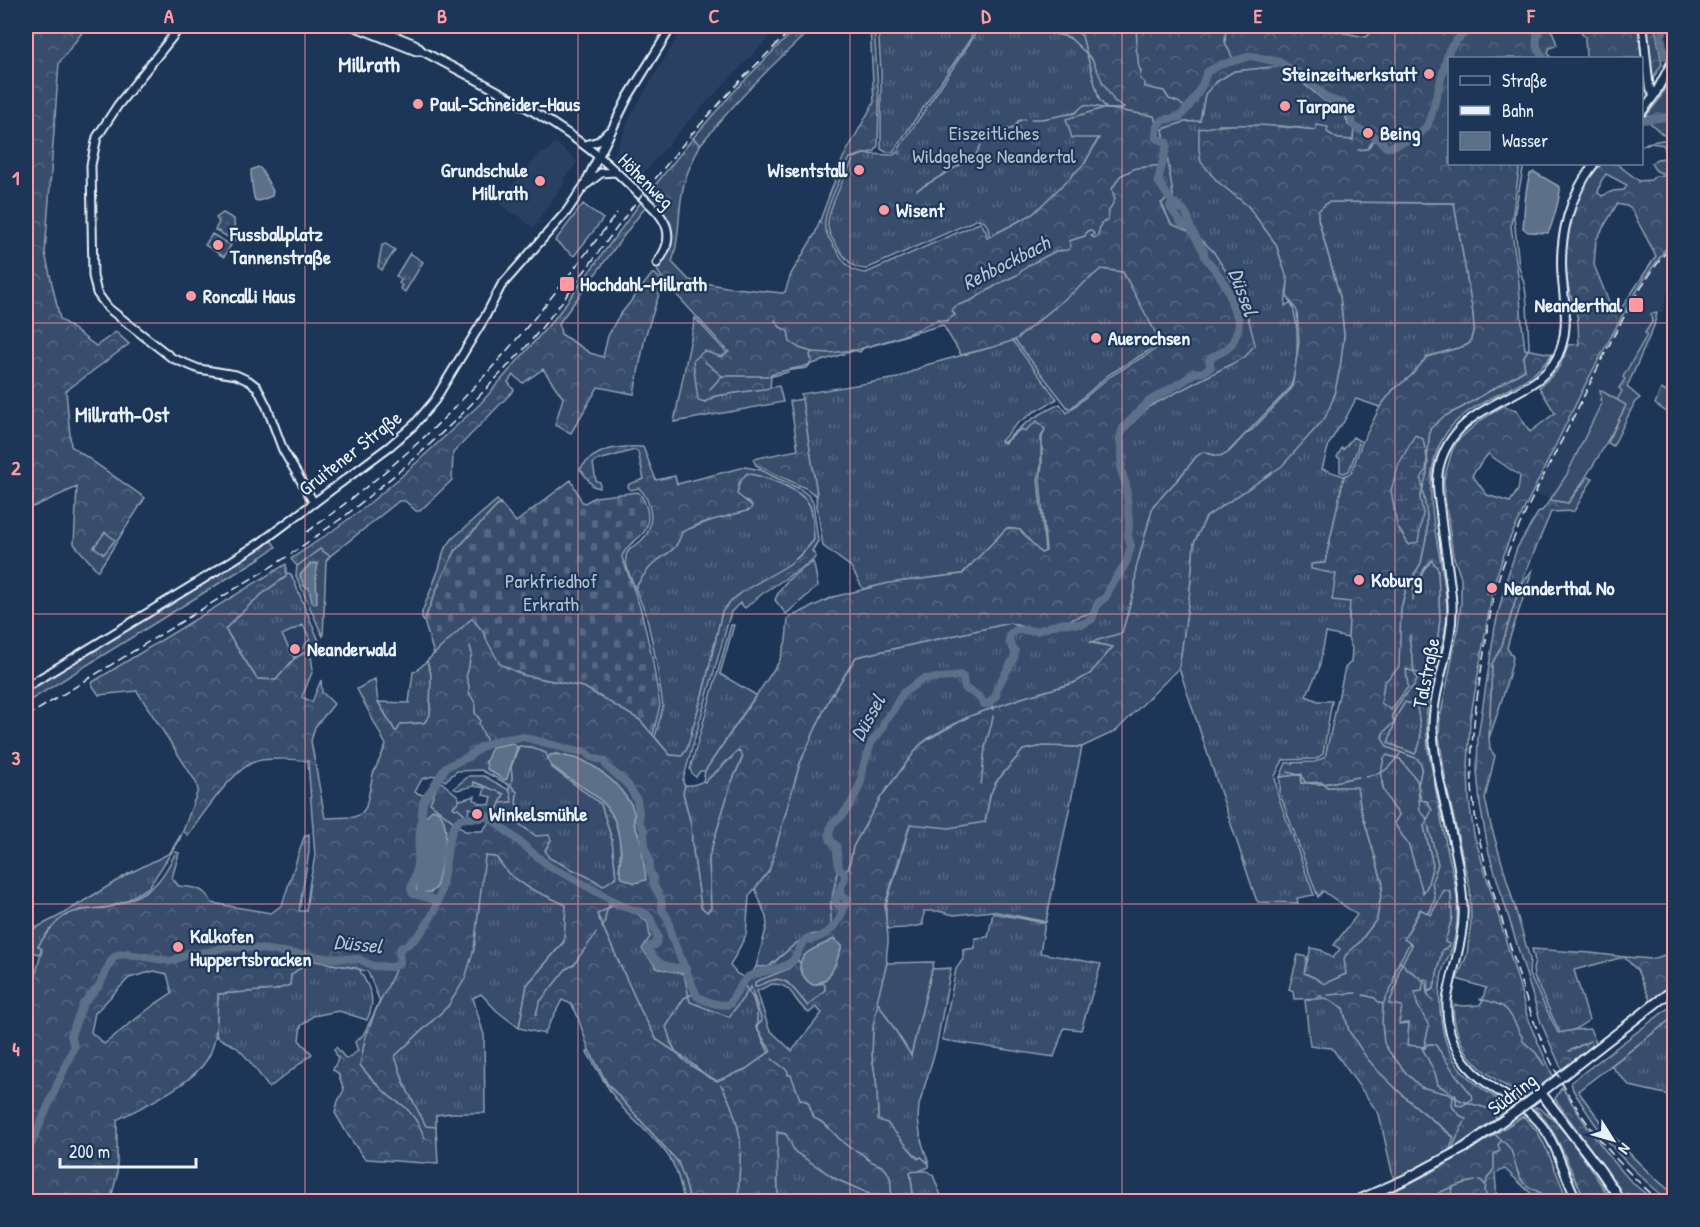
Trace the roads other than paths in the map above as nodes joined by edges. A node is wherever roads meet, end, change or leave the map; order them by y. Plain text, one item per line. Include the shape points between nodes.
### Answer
1 (180, 26) edge
2 (352, 26) edge
3 (371, 26) edge
4 (672, 26) edge
5 (1642, 26) edge
6 (387, 29) edge
7 (422, 51) junction
8 (1674, 58) edge
9 (1654, 96) junction
10 (1643, 110) edge
11 (612, 129) junction
12 (585, 146) junction
13 (599, 158) junction
14 (1593, 165) edge
15 (615, 172) junction
16 (584, 186) junction
17 (657, 263) dead end
18 (314, 503) junction
19 (26, 687) edge
20 (1674, 989) edge
21 (1541, 1093) junction
22 (1354, 1202) edge
23 (1578, 1202) edge
24 (1618, 1202) edge

1 - 18 main road via 97,137 91,165 93,276 97,293 108,308 172,358 199,369 236,375 257,387 283,450
2 - 7 main road
3 - 6 main road
4 - 11 main road, Gruitener Straße
5 - 9 main road via 1649,86
6 - 7 main road
7 - 12 main road, Höhenweg via 519,103
8 - 9 main road
9 - 10 main road
11 - 12 main road via 599,141
11 - 13 main road, Gruitener Straße
12 - 13 main road, Höhenweg
13 - 15 main road, Höhenweg
13 - 16 main road, Gruitener Straße
14 - 23 main road, Talstraße via 1575,196 1565,227 1565,322 1559,354 1537,379 1466,422 1443,452 1438,489 1452,608 1433,729 1462,886 1462,932 1447,1000 1452,1042 1470,1069 1541,1124
15 - 16 main road via 602,173
15 - 17 main road, Höhenweg via 664,222 667,246
16 - 18 main road, Gruitener Straße via 501,286 423,415 390,446
18 - 19 main road, Gruitener Straße via 242,555
20 - 21 main road, Südring
21 - 22 main road, Südring, bridge via 1464,1148
21 - 24 main road via 1600,1170

